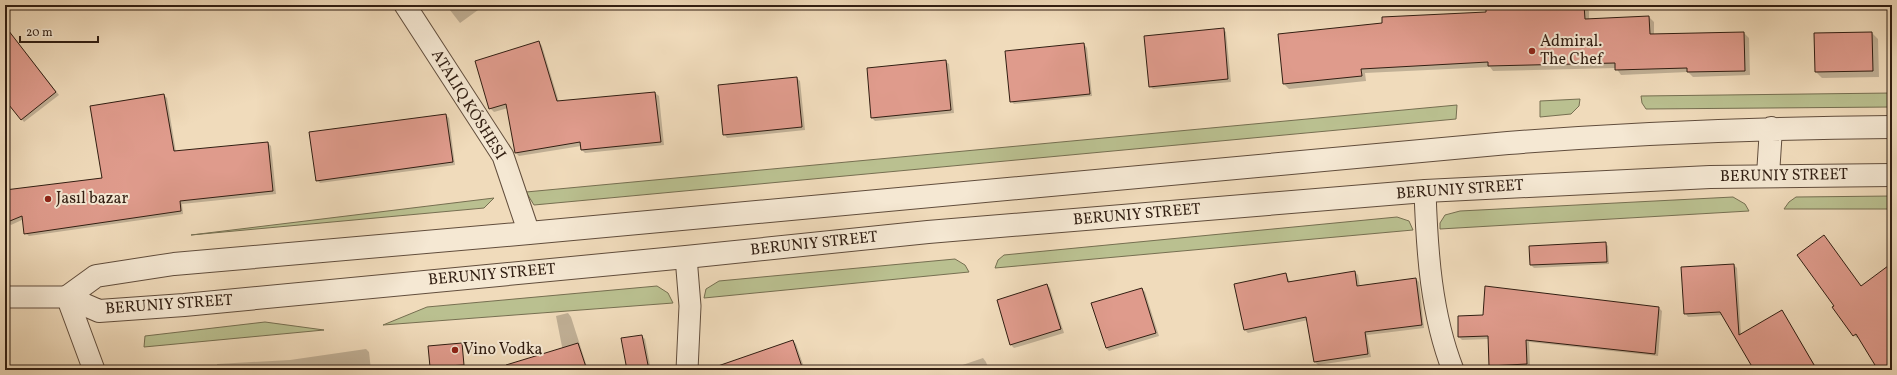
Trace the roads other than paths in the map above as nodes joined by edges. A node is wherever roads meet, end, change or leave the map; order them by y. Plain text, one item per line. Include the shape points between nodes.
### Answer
1 (405, 5) edge
2 (1892, 127) edge
3 (1771, 128) junction
4 (1768, 175) junction
5 (1892, 175) edge
6 (1425, 191) junction
7 (529, 233) junction
8 (686, 257) junction
9 (5, 297) edge
10 (67, 297) junction
11 (94, 370) edge
12 (687, 370) edge
13 (1453, 370) edge

1 - 7 street via 503,156
2 - 3 street, BERUNIY STREET
3 - 4 street
3 - 7 street, BERUNIY STREET via 1508,143
4 - 5 street, BERUNIY STREET
4 - 6 street, BERUNIY STREET
6 - 8 street, BERUNIY STREET via 928,232
6 - 13 street via 1430,266 1443,345
7 - 10 street, BERUNIY STREET via 174,264 96,276
8 - 10 street, BERUNIY STREET via 99,311
8 - 12 street via 690,306
9 - 10 street
10 - 11 street

